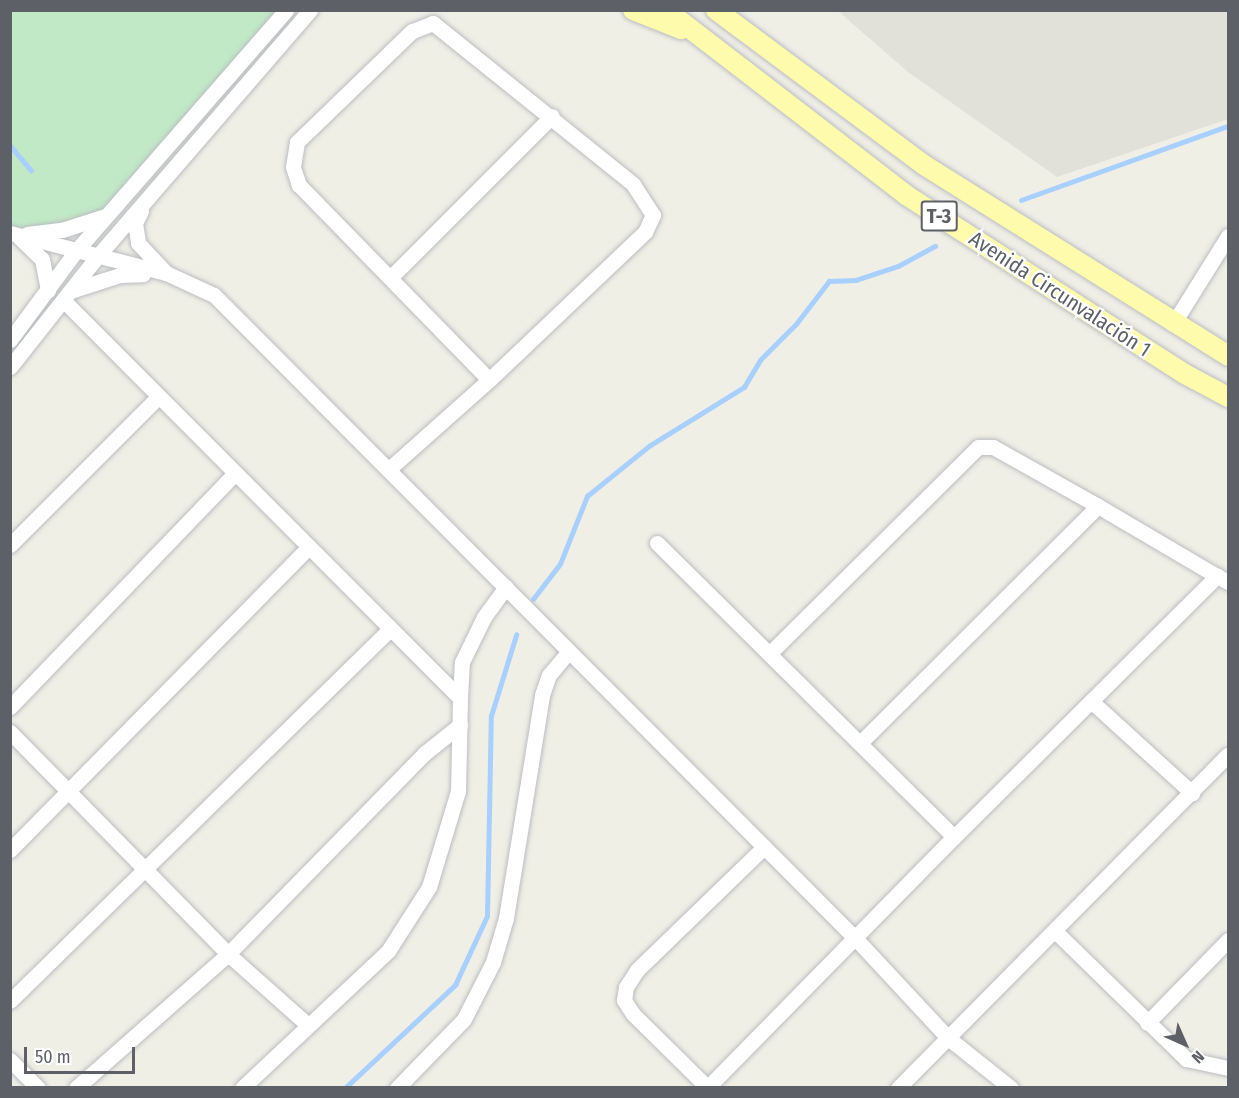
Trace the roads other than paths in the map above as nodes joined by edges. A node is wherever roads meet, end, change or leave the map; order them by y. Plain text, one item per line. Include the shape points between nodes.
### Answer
1 (286, 10) edge
2 (310, 10) edge
3 (633, 10) edge
4 (666, 10) edge
5 (719, 12) edge
6 (695, 35) junction
7 (552, 116) junction
8 (146, 200) junction
9 (108, 215) junction
10 (13, 234) edge
11 (1228, 236) edge
12 (75, 252) junction
13 (96, 258) junction
14 (166, 273) junction
15 (392, 276) junction
16 (48, 291) junction
17 (67, 296) junction
18 (30, 315) junction
19 (44, 323) junction
20 (1173, 324) junction
21 (10, 340) edge
22 (1228, 356) edge
23 (10, 367) edge
24 (489, 380) junction
25 (158, 397) junction
26 (1228, 398) edge
27 (389, 470) junction
28 (234, 474) junction
29 (1098, 506) junction
30 (657, 543) dead end
31 (10, 544) edge
32 (308, 548) junction
33 (1223, 579) edge
34 (506, 587) junction
35 (390, 629) junction
36 (569, 651) junction
37 (769, 654) junction
38 (460, 698) junction
39 (1091, 701) junction
40 (10, 708) edge
41 (460, 725) junction
42 (10, 732) edge
43 (860, 743) junction
44 (1228, 756) edge
45 (71, 793) junction
46 (1192, 793) junction
47 (954, 837) junction
48 (764, 847) junction
49 (10, 850) edge
50 (147, 870) junction
51 (1056, 932) junction
52 (857, 940) junction
53 (1228, 940) edge
54 (228, 954) junction
55 (10, 1001) edge
56 (1147, 1023) junction
57 (308, 1025) junction
58 (947, 1037) junction
59 (10, 1060) edge
60 (1228, 1068) edge
61 (708, 1087) edge
62 (38, 1088) edge
63 (76, 1088) edge
64 (242, 1088) edge
65 (398, 1088) edge
66 (898, 1088) edge
67 (1011, 1088) edge

1 - 9 street
2 - 8 street
3 - 6 main road
4 - 6 main road, Avenida Circunvalación 1 / T-3
5 - 20 main road, Avenida Circunvalación 1 / T-3 via 924,165
6 - 26 main road, Avenida Circunvalación 1 / T-3 via 906,195
7 - 15 street
7 - 15 street via 433,23 412,31 297,142 293,167 299,184
7 - 24 street via 633,184 653,214 645,232
8 - 13 street
8 - 14 street via 135,232 145,253
9 - 10 street via 62,230
9 - 12 street
10 - 12 street
10 - 16 street via 42,259
11 - 20 street
12 - 13 street
12 - 16 street
13 - 14 street
13 - 17 street
14 - 17 street via 120,275
14 - 27 street via 214,295
15 - 24 street
16 - 18 street
17 - 19 street
17 - 25 street
18 - 19 street
18 - 21 street
19 - 23 street
20 - 22 main road, Avenida Circunvalación 1 / T-3
24 - 27 street
25 - 28 street
25 - 31 street
27 - 34 street
28 - 32 street
28 - 40 street
29 - 33 street
29 - 37 street via 993,447 978,447
29 - 43 street
30 - 37 street
32 - 35 street
32 - 45 street
33 - 39 street
34 - 36 street
34 - 38 street via 484,617 462,662
35 - 38 street
35 - 50 street
36 - 48 street
36 - 65 street via 549,675 542,695 506,918 493,962 464,1019
37 - 43 street
38 - 41 street
39 - 46 street
39 - 47 street
41 - 54 street via 425,753
41 - 57 street via 458,791 429,887 388,951
42 - 45 street
43 - 47 street
44 - 46 street
45 - 49 street
45 - 50 street
46 - 51 street
47 - 52 street
48 - 52 street
48 - 61 street via 637,970 626,987 624,1000 633,1014
50 - 54 street
50 - 55 street
51 - 56 street
51 - 58 street
52 - 58 street
52 - 61 street
53 - 56 street
54 - 57 street
54 - 63 street
56 - 60 street via 1186,1059
57 - 64 street
58 - 66 street
58 - 67 street
59 - 62 street

